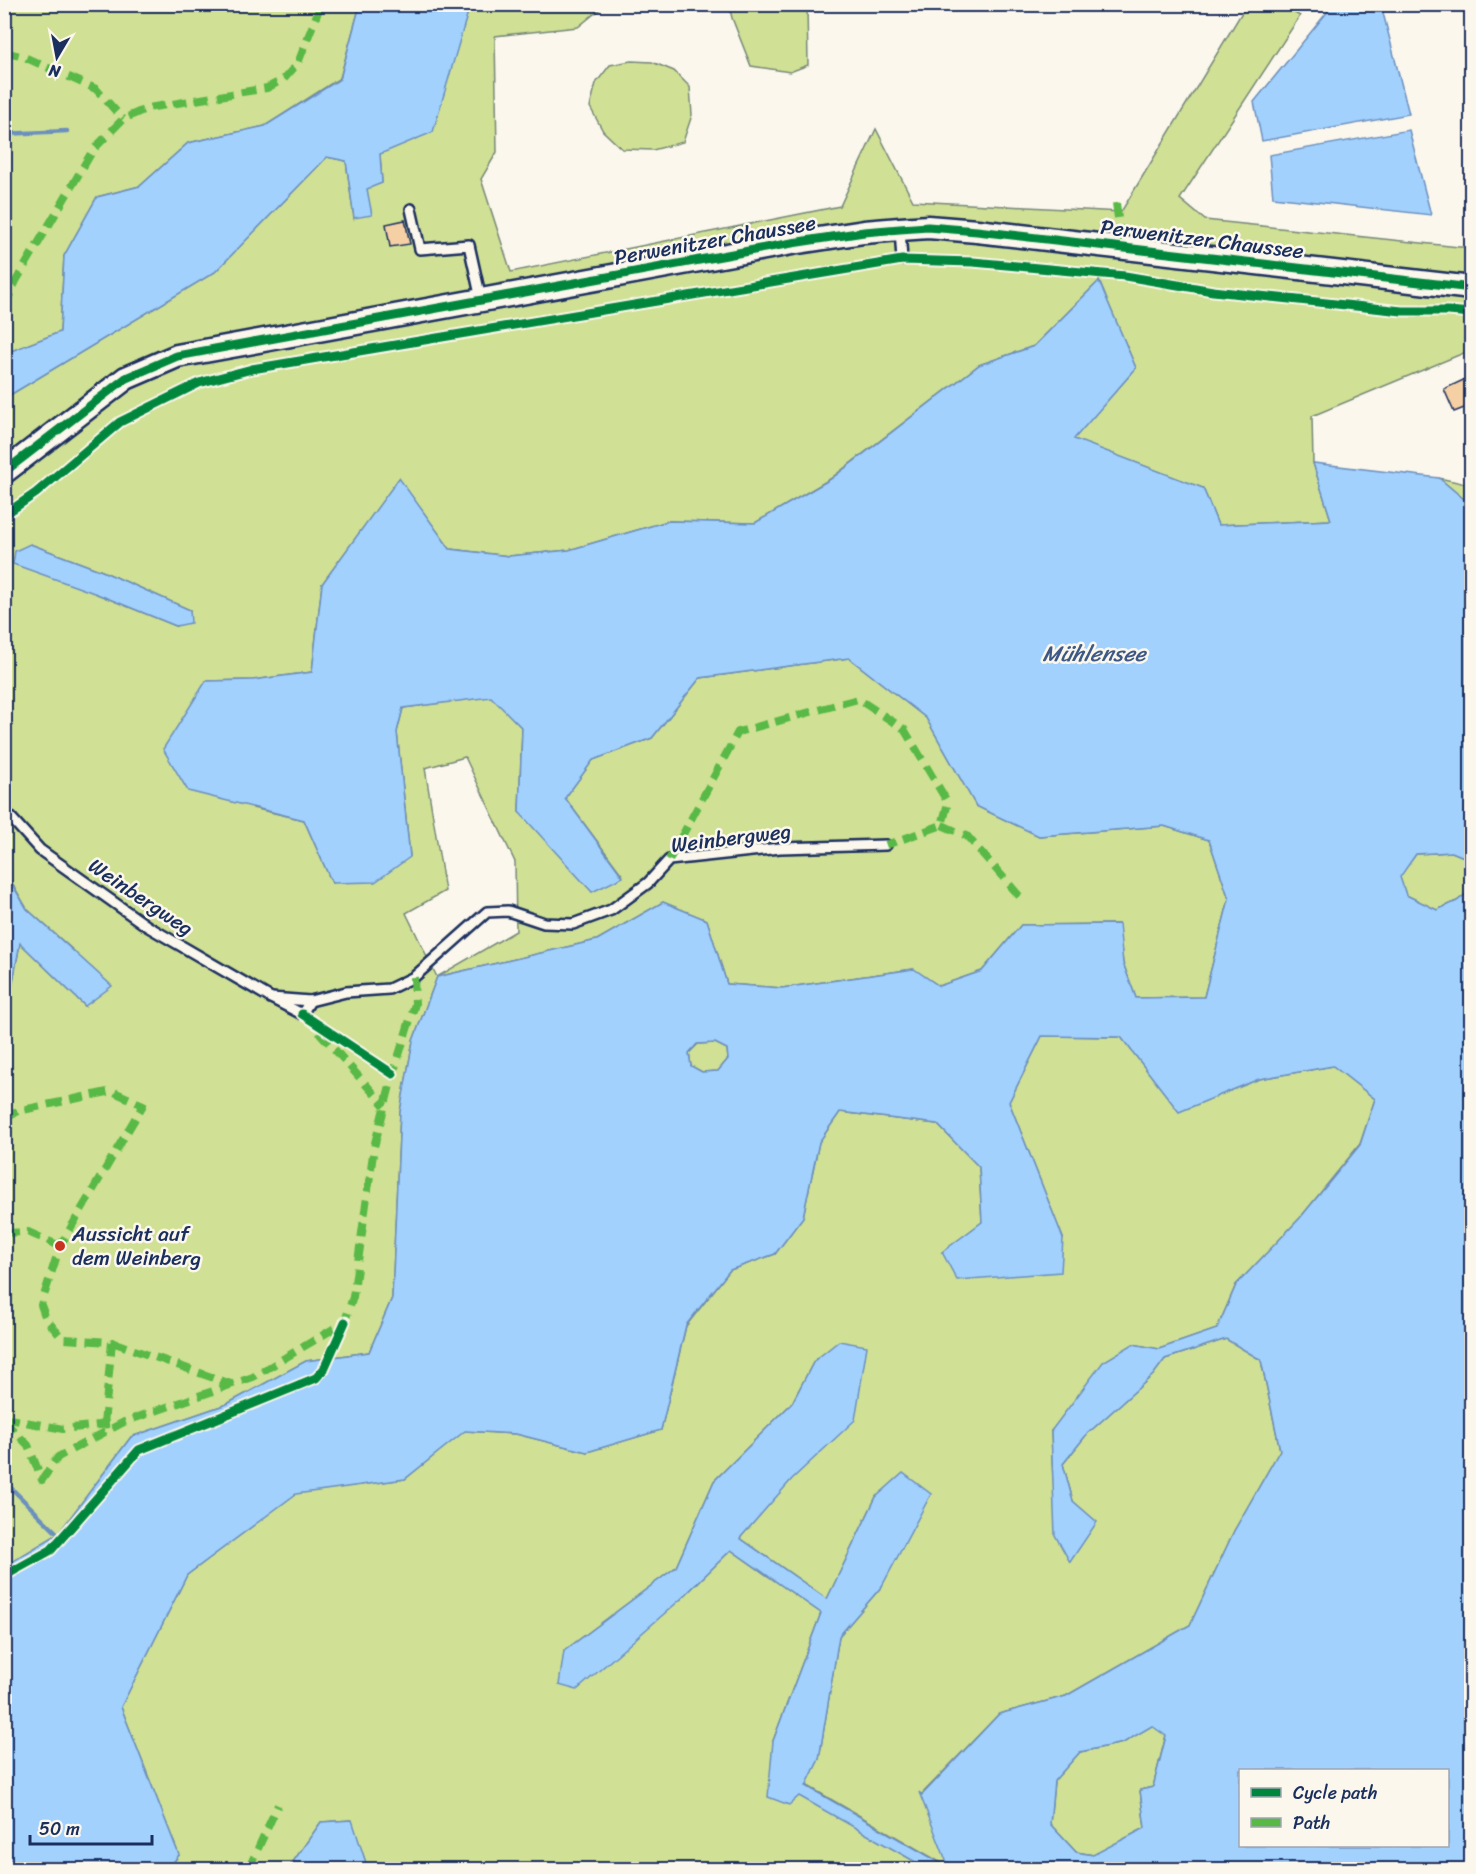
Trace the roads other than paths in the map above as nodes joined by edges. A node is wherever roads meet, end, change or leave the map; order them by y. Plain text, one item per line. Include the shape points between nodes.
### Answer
1 (411, 209) dead end
2 (900, 229) junction
3 (902, 260) dead end
4 (1472, 288) edge
5 (481, 301) junction
6 (4, 472) edge
7 (4, 810) edge
8 (886, 845) dead end
9 (271, 998) junction
10 (310, 1001) junction

1 - 5 lane via 420,249 469,245
2 - 3 lane
2 - 4 street, Perwenitzer Chaussee via 977,231
2 - 5 street, Perwenitzer Chaussee via 792,243
5 - 6 street, Perwenitzer Chaussee via 177,356 126,378
7 - 9 lane, Weinbergweg via 40,849 147,926
8 - 10 lane, Weinbergweg via 780,848 669,860 648,883 611,910 573,924 544,923 508,912 488,912 414,977 389,989 346,992
9 - 10 lane, Weinbergweg
9 - 10 lane, Weinbergweg via 303,1014

